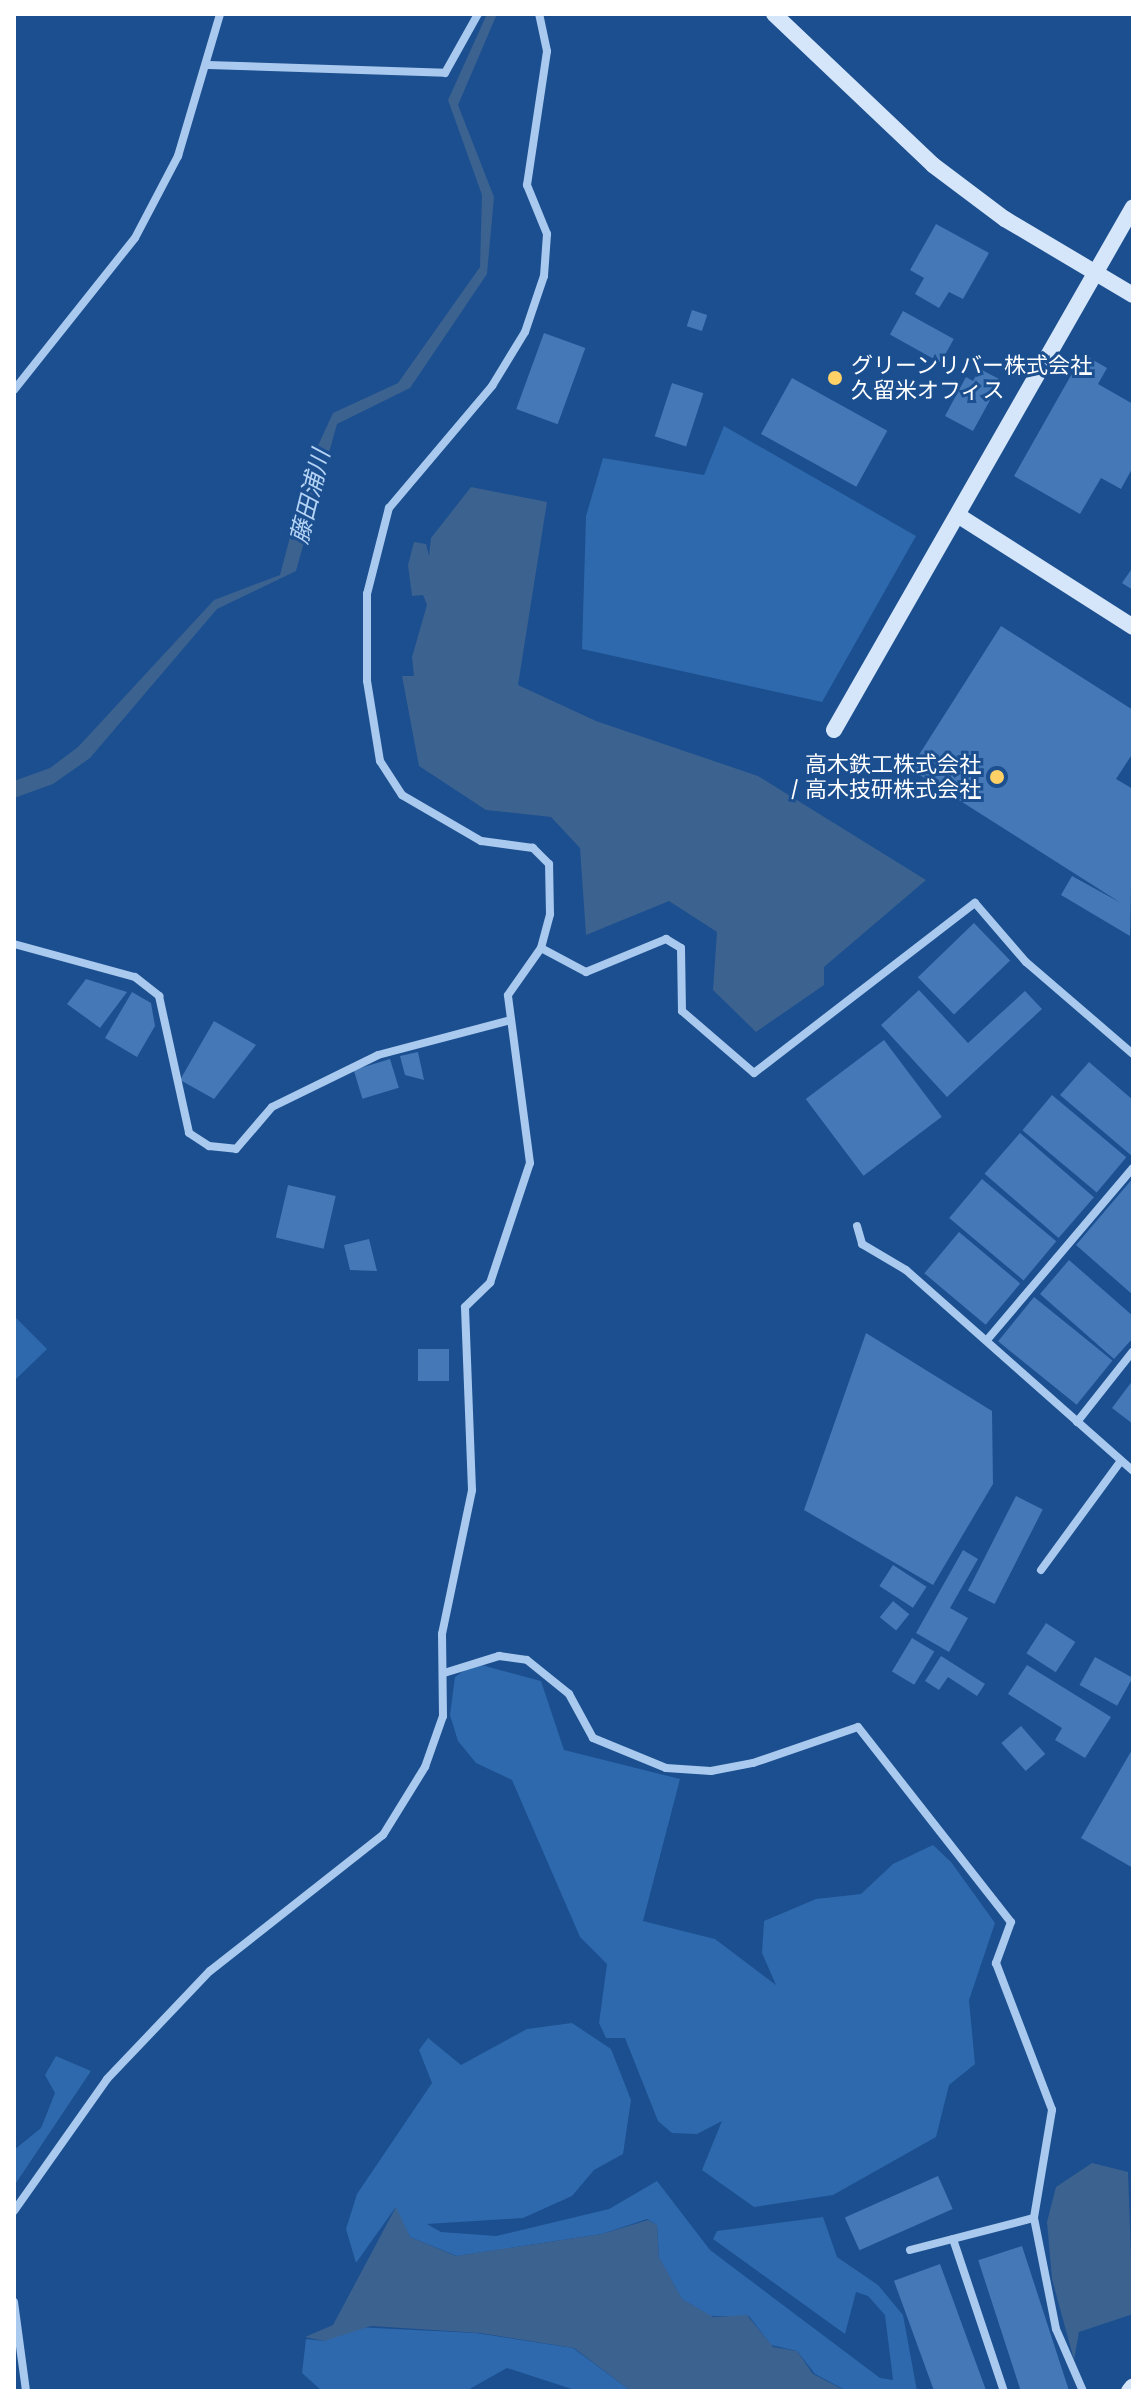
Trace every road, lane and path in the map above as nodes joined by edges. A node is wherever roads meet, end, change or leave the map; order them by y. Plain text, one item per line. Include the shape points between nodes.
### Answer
1 (220, 14) edge
2 (478, 14) edge
3 (539, 14) edge
4 (774, 14) edge
5 (208, 65) junction
6 (1133, 207) edge
7 (1095, 274) junction
8 (1133, 295) edge
9 (14, 390) edge
10 (959, 516) junction
11 (1133, 627) edge
12 (834, 730) dead end
13 (14, 944) edge
14 (541, 948) junction
15 (507, 1021) junction
16 (1133, 1054) edge
17 (1133, 1168) edge
18 (857, 1226) dead end
19 (987, 1340) junction
20 (1133, 1351) edge
21 (1077, 1422) junction
22 (1120, 1462) junction
23 (1133, 1471) edge
24 (1041, 1570) dead end
25 (444, 1673) junction
26 (14, 2211) edge
27 (1034, 2218) junction
28 (953, 2239) junction
29 (910, 2250) dead end
30 (14, 2302) edge
31 (1133, 2386) edge
32 (26, 2391) edge
33 (1004, 2391) edge
34 (1083, 2391) edge
35 (1129, 2391) edge

1 - 5 street
2 - 5 street via 445,73
3 - 14 street via 547,51 527,185 547,234 544,276 525,332 492,386 389,508 367,623 380,761 402,795 435,818 481,841 533,848 549,864 550,914
4 - 7 street via 933,165
5 - 9 street via 178,156 135,238
6 - 7 street
7 - 8 street
7 - 10 street
10 - 11 street
10 - 12 street
13 - 15 street via 135,977 159,996 184,1119 189,1133 209,1146 236,1149 272,1107 378,1055
14 - 15 street via 508,995
14 - 16 street via 586,972 666,939 681,948 682,1011 754,1073 975,903 1026,962
15 - 25 street via 530,1163 490,1283 465,1307 472,1490 445,1619
17 - 19 street
18 - 19 street via 862,1244 906,1270
19 - 21 street
20 - 21 street
21 - 22 street
22 - 23 street
22 - 24 street
25 - 26 street via 443,1716 425,1767 383,1835 210,1971 107,2079
25 - 27 street via 499,1656 527,1660 569,1694 593,1738 666,1768 711,1771 753,1763 858,1727 1011,1922 996,1963 1052,2110
27 - 28 street
27 - 34 street via 1056,2329
28 - 29 street
28 - 33 street
30 - 32 street
31 - 35 street

